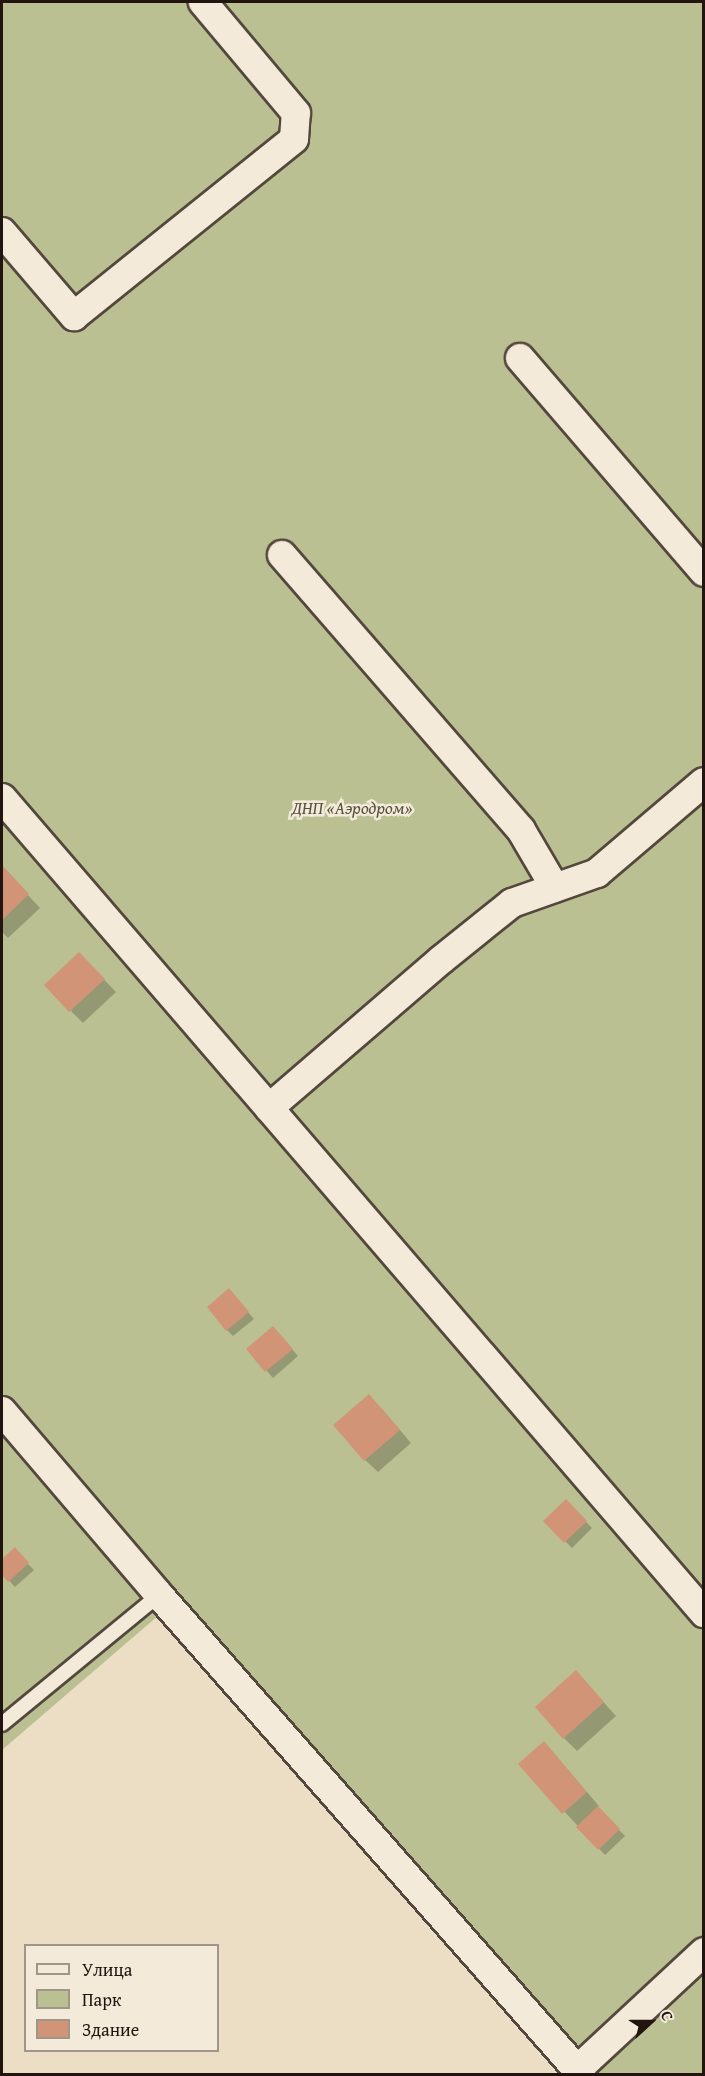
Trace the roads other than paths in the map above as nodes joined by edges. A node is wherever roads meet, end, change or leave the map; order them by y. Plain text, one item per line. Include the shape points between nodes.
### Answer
1 (203, 2) edge
2 (2, 232) edge
3 (520, 358) dead end
4 (282, 555) dead end
5 (704, 572) edge
6 (704, 782) edge
7 (2, 798) edge
8 (555, 888) junction
9 (270, 1108) junction
10 (2, 1411) edge
11 (159, 1595) junction
12 (704, 1613) edge
13 (2, 1724) edge
14 (704, 1952) edge
15 (579, 2072) edge

1 - 2 street via 296,113 294,139 75,316
3 - 5 street
4 - 8 street via 521,830
6 - 8 street via 597,873
7 - 9 street
8 - 9 street via 512,903
9 - 12 street
10 - 11 street
11 - 13 lane
11 - 15 street
14 - 15 street

